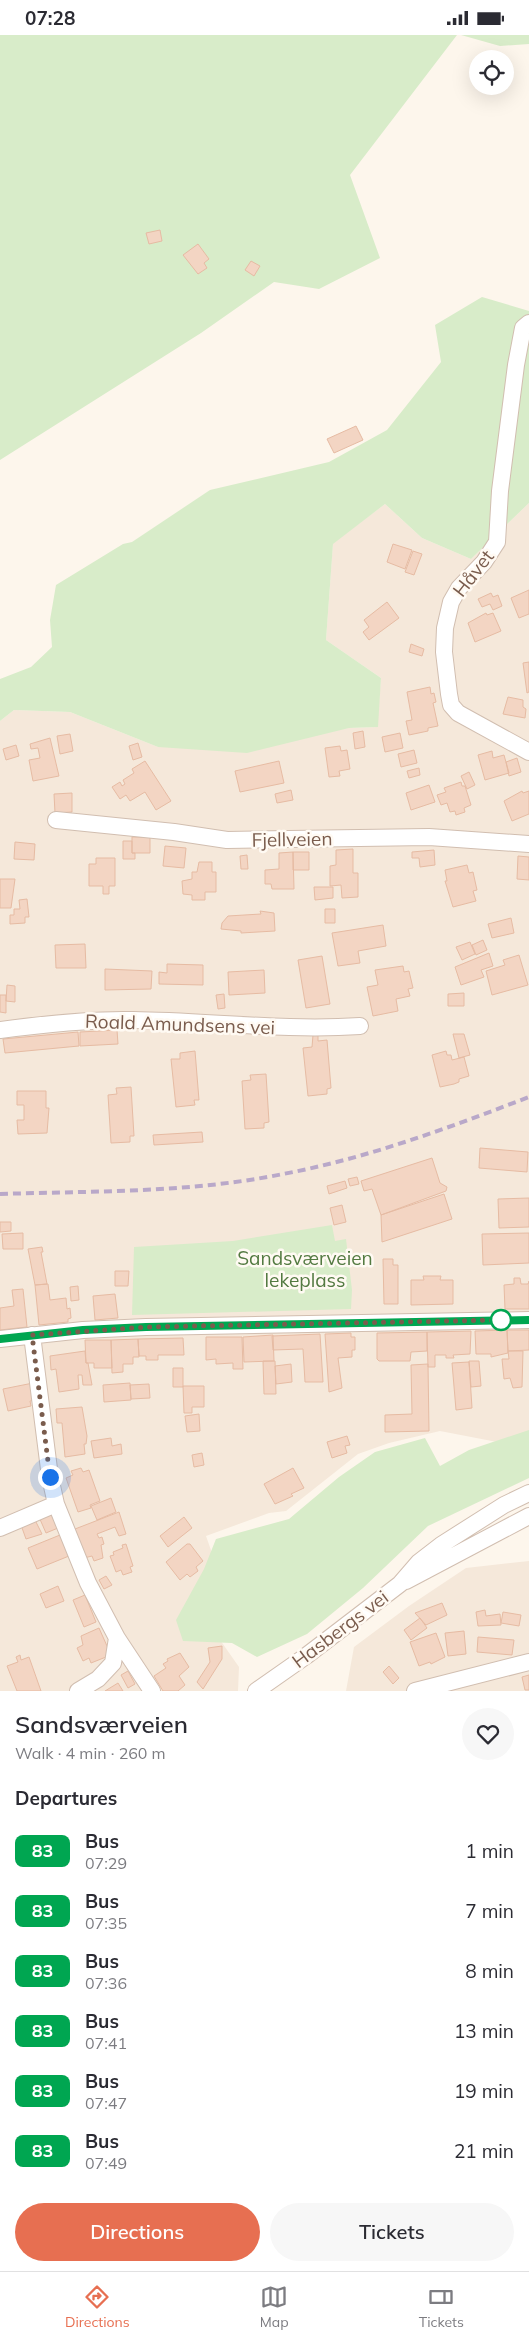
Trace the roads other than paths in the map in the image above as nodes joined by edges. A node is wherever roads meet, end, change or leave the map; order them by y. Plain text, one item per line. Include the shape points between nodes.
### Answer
1 (529, 323) edge
2 (529, 752) edge
3 (56, 820) dead end
4 (529, 844) edge
5 (360, 1026) dead end
6 (0, 1030) edge
7 (529, 1320) edge
8 (32, 1335) junction
9 (0, 1339) edge
10 (529, 1493) edge
11 (56, 1504) junction
12 (529, 1516) edge
13 (0, 1528) edge
14 (400, 1584) junction
15 (117, 1638) junction
16 (529, 1662) edge
17 (78, 1691) edge
18 (152, 1691) edge
19 (256, 1691) edge
20 (415, 1691) edge

1 - 2 street, Håvet via 523,328 515,374 497,542 451,602 444,652 451,705 458,713
3 - 4 street, Fjellveien via 227,840 429,837
5 - 6 street, Roald Amundsens vei via 318,1029 105,1020
7 - 8 street via 146,1327
8 - 9 street
8 - 11 street
10 - 14 street, Hasbergs vei via 441,1545 419,1562
11 - 13 street
11 - 15 street via 88,1583
12 - 14 street, Hasbergs vei
14 - 19 street, Hasbergs vei via 306,1657
15 - 17 street via 113,1663 98,1679
15 - 18 street
16 - 20 street

